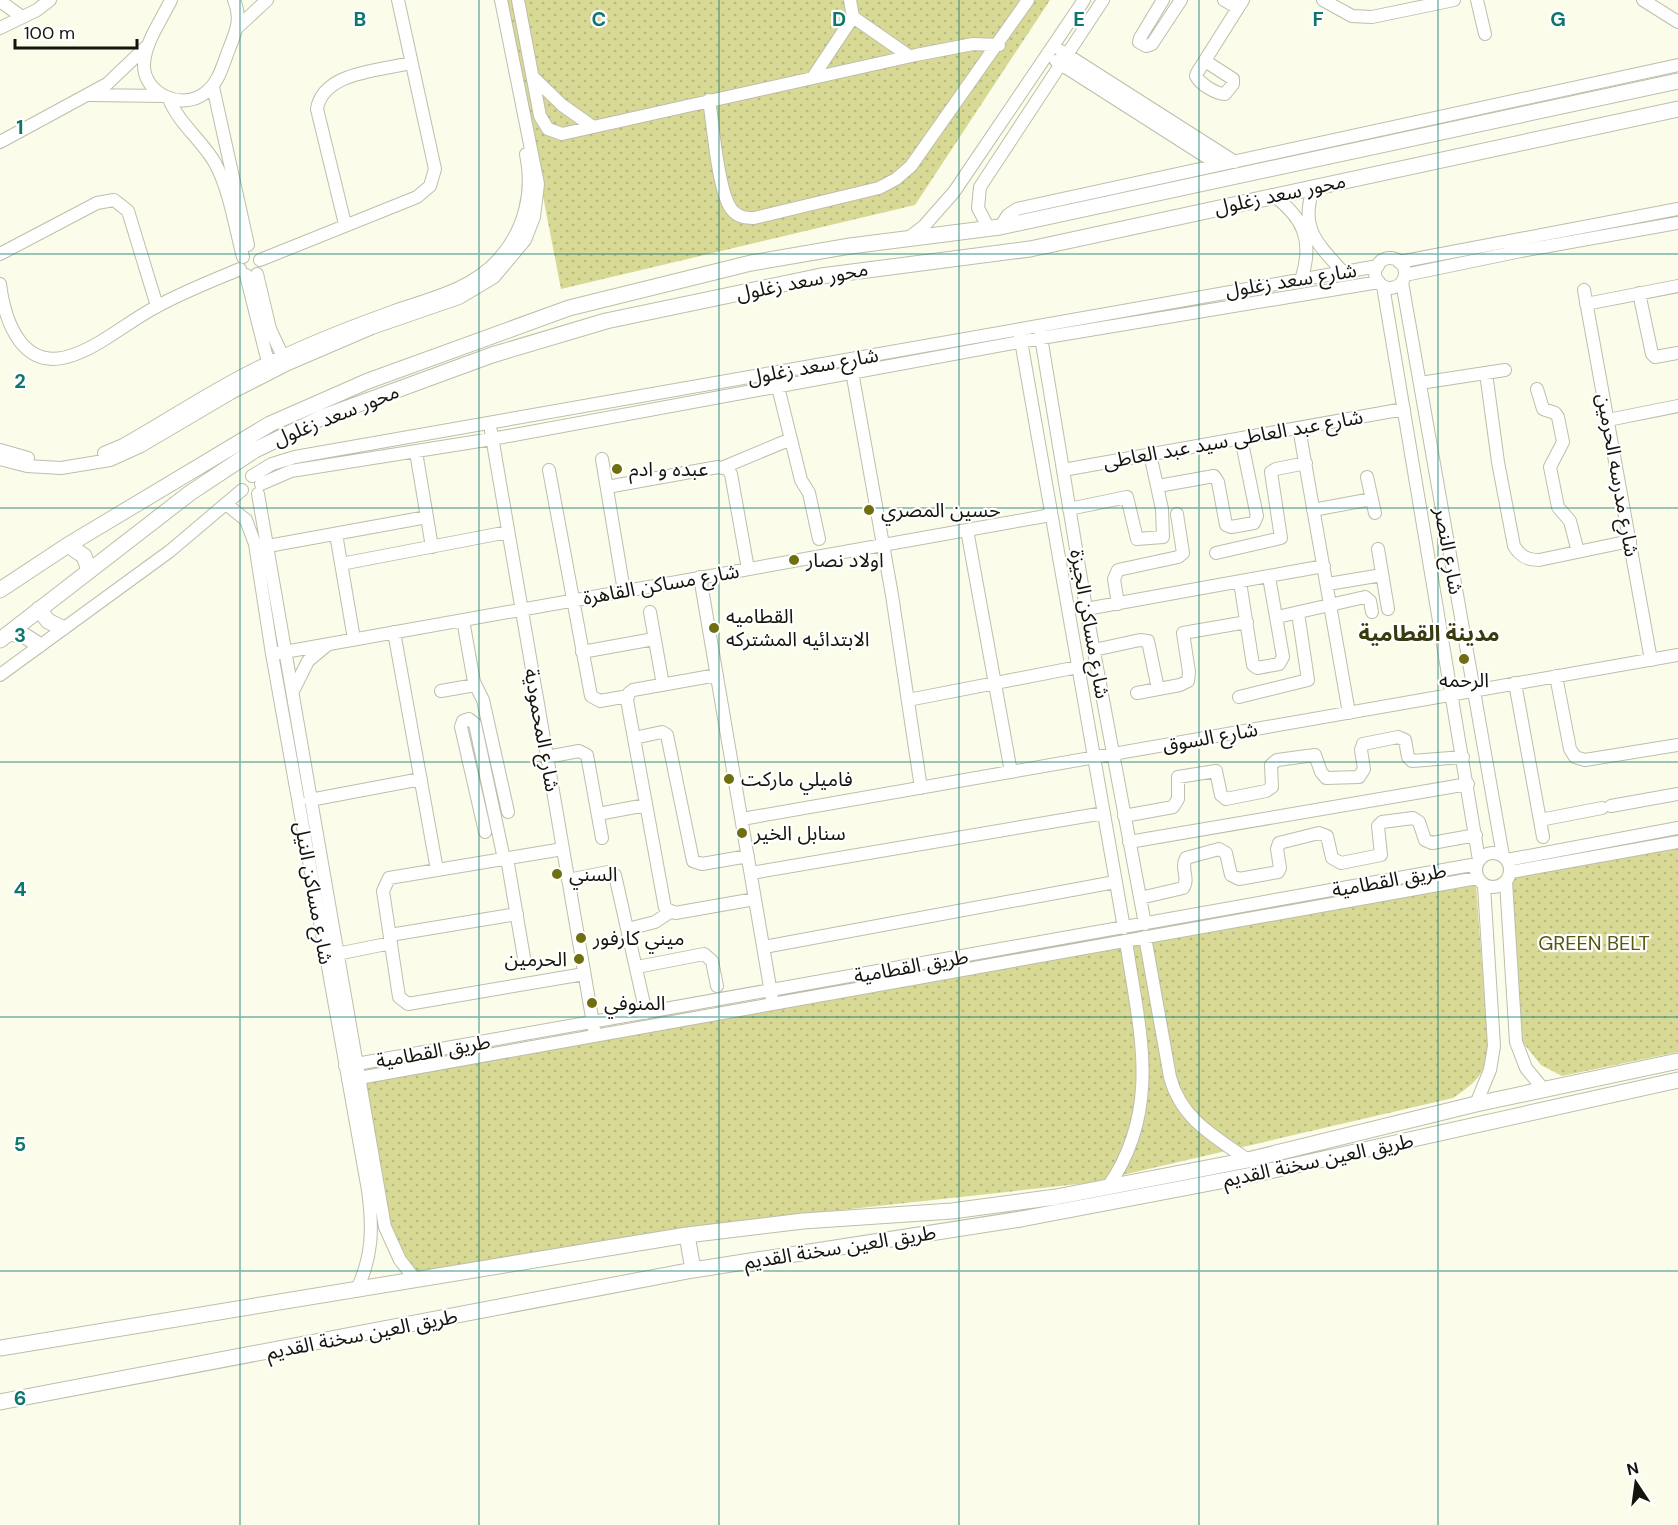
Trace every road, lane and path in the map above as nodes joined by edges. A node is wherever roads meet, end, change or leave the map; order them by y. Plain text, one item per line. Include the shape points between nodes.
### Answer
1 (50, 0) edge
2 (171, 0) edge
3 (234, 0) edge
4 (267, 0) edge
5 (398, 0) edge
6 (493, 0) edge
7 (501, 0) edge
8 (518, 0) edge
9 (850, 0) edge
10 (1029, 0) edge
11 (1084, 0) edge
12 (1103, 0) edge
13 (1181, 0) edge
14 (1224, 0) edge
15 (1454, 0) edge
16 (1477, 0) edge
17 (1643, 0) edge
18 (1327, 1) edge
19 (0, 2) edge
20 (1241, 4) edge
21 (1160, 5) edge
22 (1409, 5) edge
23 (22, 17) junction
24 (853, 17) junction
25 (1169, 18) junction
26 (1678, 22) edge
27 (238, 27) junction
28 (0, 28) edge
29 (1485, 34) dead end
30 (150, 42) junction
31 (999, 45) junction
32 (1051, 51) junction
33 (909, 56) junction
34 (1064, 59) junction
35 (1205, 61) dead end
36 (410, 63) junction
37 (1678, 65) edge
38 (813, 77) junction
39 (534, 78) junction
40 (1655, 78) junction
41 (1678, 81) edge
42 (213, 87) junction
43 (90, 95) junction
44 (1608, 96) junction
45 (167, 98) junction
46 (709, 100) junction
47 (1560, 105) junction
48 (1678, 109) edge
49 (1618, 122) junction
50 (593, 127) junction
51 (1561, 135) junction
52 (0, 142) edge
53 (1279, 159) junction
54 (1235, 162) junction
55 (1219, 165) junction
56 (962, 180) junction
57 (1164, 184) junction
58 (980, 187) junction
59 (1314, 187) junction
60 (1273, 195) junction
61 (1678, 209) edge
62 (1678, 223) edge
63 (345, 224) junction
64 (995, 228) junction
65 (906, 239) junction
66 (0, 254) edge
67 (1399, 262) junction
68 (250, 265) junction
69 (1378, 266) junction
70 (1342, 271) junction
71 (692, 277) junction
72 (1302, 277) junction
73 (1404, 279) junction
74 (0, 284) edge
75 (1381, 284) junction
76 (1678, 286) edge
77 (1584, 290) dead end
78 (1639, 293) junction
79 (702, 300) junction
80 (1586, 304) junction
81 (157, 306) junction
82 (1039, 324) junction
83 (1018, 327) junction
84 (1041, 338) junction
85 (1021, 342) junction
86 (1678, 353) edge
87 (850, 359) junction
88 (285, 360) junction
89 (270, 367) junction
90 (1505, 370) dead end
91 (853, 373) junction
92 (1486, 373) junction
93 (1420, 382) junction
94 (778, 387) junction
95 (1537, 389) dead end
96 (1678, 406) edge
97 (1404, 409) junction
98 (1608, 420) junction
99 (490, 424) junction
100 (1299, 428) junction
101 (1241, 438) junction
102 (492, 439) junction
103 (791, 439) junction
104 (0, 450) edge
105 (416, 452) junction
106 (319, 453) junction
107 (1150, 454) junction
108 (0, 459) edge
109 (602, 459) dead end
110 (1306, 463) junction
111 (321, 466) junction
112 (724, 467) junction
113 (549, 470) dead end
114 (1063, 470) junction
115 (1367, 477) dead end
116 (257, 485) junction
117 (1158, 486) junction
118 (607, 487) junction
119 (1372, 499) junction
120 (226, 504) junction
121 (1069, 509) junction
122 (1313, 510) junction
123 (1375, 513) dead end
124 (1177, 514) dead end
125 (1052, 515) junction
126 (427, 518) junction
127 (967, 530) junction
128 (508, 532) junction
129 (336, 534) junction
130 (819, 539) dead end
131 (1630, 541) junction
132 (69, 545) junction
133 (882, 545) junction
134 (268, 546) junction
135 (432, 547) junction
136 (1378, 549) dead end
137 (1578, 552) junction
138 (1216, 553) dead end
139 (341, 564) junction
140 (1324, 566) junction
141 (748, 569) junction
142 (89, 570) junction
143 (1383, 575) junction
144 (1269, 577) junction
145 (700, 578) junction
146 (1240, 582) junction
147 (1328, 584) junction
148 (0, 590) edge
149 (624, 591) junction
150 (572, 600) junction
151 (1118, 604) junction
152 (1332, 605) junction
153 (39, 609) junction
154 (522, 609) junction
155 (1086, 609) junction
156 (1388, 609) dead end
157 (650, 612) dead end
158 (1372, 612) dead end
159 (1298, 613) junction
160 (1277, 617) junction
161 (463, 620) junction
162 (1247, 622) junction
163 (62, 628) junction
164 (394, 632) junction
165 (4, 636) edge
166 (354, 639) junction
167 (654, 639) junction
168 (330, 644) junction
169 (39, 645) junction
170 (1094, 650) junction
171 (285, 652) junction
172 (582, 652) junction
173 (272, 654) junction
174 (1678, 655) edge
175 (1651, 660) junction
176 (1078, 666) junction
177 (0, 675) edge
178 (717, 675) junction
179 (1556, 676) junction
180 (995, 682) junction
181 (1515, 684) junction
182 (475, 685) junction
183 (663, 685) junction
184 (1158, 689) junction
185 (441, 691) dead end
186 (1474, 691) junction
187 (1137, 693) dead end
188 (1452, 694) junction
189 (292, 695) junction
190 (628, 696) junction
191 (1239, 697) dead end
192 (908, 700) junction
193 (1349, 713) junction
194 (634, 738) junction
195 (1678, 745) edge
196 (1113, 754) junction
197 (547, 757) junction
198 (1093, 757) junction
199 (1463, 757) junction
200 (1011, 772) junction
201 (421, 779) junction
202 (1468, 784) junction
203 (921, 788) junction
204 (1678, 794) edge
205 (310, 800) junction
206 (646, 805) junction
207 (508, 812) dead end
208 (1104, 813) junction
209 (598, 814) junction
210 (1124, 816) junction
211 (742, 819) junction
212 (1540, 820) junction
213 (1678, 828) edge
214 (485, 832) dead end
215 (1476, 835) junction
216 (1543, 837) dead end
217 (602, 838) dead end
218 (1129, 842) junction
219 (1678, 842) edge
220 (563, 849) junction
221 (748, 856) junction
222 (506, 859) junction
223 (1478, 862) junction
224 (1507, 867) junction
225 (437, 870) junction
226 (751, 873) junction
227 (568, 880) junction
228 (1115, 882) junction
229 (1481, 882) junction
230 (1140, 898) junction
231 (755, 899) junction
232 (670, 912) junction
233 (517, 914) junction
234 (1145, 924) junction
235 (1124, 928) junction
236 (628, 929) junction
237 (1145, 937) junction
238 (390, 939) junction
239 (1126, 941) junction
240 (764, 947) junction
241 (337, 954) junction
242 (524, 958) dead end
243 (637, 967) junction
244 (584, 974) junction
245 (717, 986) dead end
246 (771, 991) junction
247 (773, 1004) junction
248 (646, 1013) junction
249 (594, 1029) junction
250 (1678, 1061) edge
251 (351, 1065) junction
252 (353, 1079) junction
253 (1678, 1080) edge
254 (1544, 1090) junction
255 (1476, 1104) junction
256 (1248, 1160) junction
257 (1108, 1187) junction
258 (687, 1235) junction
259 (693, 1270) junction
260 (415, 1279) junction
261 (356, 1291) junction
262 (0, 1348) edge
263 (0, 1392) edge
264 (36, 1396) junction
265 (0, 1402) edge

1 - 23 street
2 - 30 street
3 - 27 street
4 - 27 street
5 - 36 street
6 - 88 street via 529,174 526,209 514,238 498,260 472,282
7 - 88 street via 537,170 536,206 525,240 505,266 468,294
8 - 39 street
9 - 24 street
10 - 31 street
11 - 32 street
12 - 34 street
13 - 25 street
14 - 20 street
15 - 22 street
16 - 29 street
17 - 26 street
18 - 22 street via 1352,16 1372,17
19 - 23 street
20 - 35 street
21 - 25 street
21 - 25 street via 1139,39 1146,46 1152,44
23 - 28 street
24 - 33 street
24 - 38 street
27 - 42 street
30 - 43 street via 123,71
30 - 45 street via 145,74 151,85
31 - 33 street via 966,45
31 - 46 street via 911,166 896,179 869,190 754,218 741,217 728,203
32 - 34 street
32 - 56 street
33 - 38 street
34 - 54 street
34 - 55 street
34 - 58 street
36 - 63 street via 434,178 425,193
36 - 63 street via 332,83 319,99 317,109
37 - 40 street
38 - 46 street
39 - 50 street
39 - 50 street via 540,116 548,129 562,134
40 - 41 main road, محور سعد زغلول
40 - 44 main road, محور سعد زغلول
40 - 53 street
42 - 45 street via 193,100
42 - 68 street
43 - 45 street
43 - 52 street
44 - 47 main road, محور سعد زغلول
44 - 49 main road via 1603,102 1603,113
45 - 68 street via 216,165
46 - 50 street
47 - 51 main road via 1569,120
47 - 53 main road, محور سعد زغلول
48 - 49 main road, محور سعد زغلول
49 - 51 main road, محور سعد زغلول
51 - 59 main road, محور سعد زغلول
53 - 54 street
53 - 57 main road, محور سعد زغلول
54 - 55 street
55 - 57 street
56 - 58 street
56 - 65 street via 941,209
57 - 64 main road, محور سعد زغلول
58 - 64 street via 981,219
59 - 60 main road, محور سعد زغلول
59 - 70 street via 1307,206 1311,228 1319,247
60 - 72 street via 1294,213 1304,233 1308,259
60 - 79 main road, محور سعد زغلول via 1011,253 850,271
61 - 67 street
62 - 73 street via 1521,251
63 - 68 street
64 - 65 main road, محور سعد زغلول
65 - 71 main road, محور سعد زغلول via 800,254
66 - 81 street via 97,203 114,200 128,211
67 - 69 street via 1388,259
67 - 73 street
68 - 81 street
68 - 88 street via 270,329
68 - 89 street
69 - 70 street, شارع سعد زغلول
69 - 75 street via 1376,274
70 - 72 street, شارع سعد زغلول
71 - 79 main road via 688,284 690,292
71 - 132 main road, محور سعد زغلول via 569,308 312,404 231,445
72 - 82 street, شارع سعد زغلول
73 - 75 street via 1393,288
73 - 93 street, شارع النصر
74 - 81 street via 15,338 32,353 47,357 73,355
75 - 84 street, شارع سعد زغلول
75 - 97 street, شارع النصر
76 - 78 street
77 - 80 street, شارع مدرسه الحرمين
78 - 80 street
78 - 86 street via 1652,354 1656,357
79 - 142 main road, محور سعد زغلول via 537,341 436,375 282,435 227,467
80 - 98 street, شارع مدرسه الحرمين
82 - 83 street, شارع سعد زغلول
82 - 84 street, شارع مساكن الجيزة
83 - 85 street, شارع مساكن الجيزة
83 - 87 street, شارع سعد زغلول
84 - 85 street, شارع سعد زغلول
84 - 114 street, شارع مساكن الجيزة
85 - 91 street, شارع سعد زغلول
85 - 125 street, شارع مساكن الجيزة
87 - 91 street
87 - 99 street, شارع سعد زغلول
88 - 89 street
89 - 104 street via 107,452 60,461
89 - 108 street via 141,446 110,459 61,468
90 - 92 street
91 - 94 street, شارع سعد زغلول
91 - 133 street
92 - 93 street
92 - 137 street via 1514,546 1531,560
93 - 186 street, شارع النصر
94 - 102 street, شارع سعد زغلول
94 - 103 street
95 - 137 street via 1543,409 1558,417 1563,442 1550,467 1558,507 1570,521
96 - 98 street
97 - 100 street, شارع عبد العاطى سيد عبد العاطى
97 - 188 street, شارع النصر
98 - 131 street, شارع مدرسه الحرمين
99 - 102 street, شارع المحمودية
99 - 106 street, شارع سعد زغلول
100 - 101 street, شارع عبد العاطى سيد عبد العاطى
100 - 110 street
101 - 107 street, شارع عبد العاطى سيد عبد العاطى
101 - 117 street via 1257,516 1254,523 1226,525 1215,476
102 - 105 street, شارع سعد زغلول
102 - 128 street, شارع المحمودية
103 - 112 street
103 - 130 street
105 - 111 street, شارع سعد زغلول
105 - 126 street
106 - 111 street
106 - 116 street, شارع سعد زغلول via 279,461
107 - 114 street, شارع عبد العاطى سيد عبد العاطى
107 - 117 street
109 - 118 street
110 - 122 street
110 - 138 street via 1271,472 1281,538
111 - 116 street, شارع سعد زغلول via 284,473
112 - 118 street
112 - 141 street via 731,474
113 - 150 street
114 - 121 street, شارع مساكن الجيزة
115 - 119 street
116 - 120 street via 243,481 242,490
116 - 134 street, شارع مساكن النيل
117 - 121 street via 1164,531 1161,537 1137,539 1127,497
118 - 149 street
119 - 122 street
119 - 123 street
120 - 163 street
120 - 173 street, شارع مساكن النيل via 242,515 252,531
121 - 155 street, شارع مساكن الجيزة
122 - 140 street
124 - 151 street via 1183,553 1118,570 1114,579
125 - 127 street, شارع مساكن القاهرة
125 - 176 street, شارع مساكن الجيزة
126 - 129 street
126 - 135 street
127 - 133 street, شارع مساكن القاهرة
127 - 180 street
128 - 135 street
128 - 154 street, شارع المحمودية
129 - 134 street
129 - 139 street
131 - 137 street
131 - 175 street, شارع مدرسه الحرمين
132 - 142 main road via 84,556
132 - 148 main road, محور سعد زغلول
133 - 141 street, شارع مساكن القاهرة
133 - 192 street
134 - 171 street, شارع مساكن النيل
135 - 139 street
136 - 143 street
139 - 166 street
140 - 144 street
140 - 147 street
141 - 145 street, شارع مساكن القاهرة
142 - 153 main road, محور سعد زغلول
143 - 147 street
143 - 156 street
144 - 146 street
144 - 160 street
145 - 149 street, شارع مساكن القاهرة
145 - 178 street
146 - 151 street
146 - 162 street
147 - 152 street
149 - 150 street, شارع مساكن القاهرة
150 - 154 street, شارع مساكن القاهرة
150 - 172 street
151 - 155 street
152 - 158 street via 1365,597
152 - 159 street
152 - 193 street
153 - 163 main road via 48,621
153 - 165 main road, محور سعد زغلول
154 - 161 street, شارع مساكن القاهرة
154 - 197 street, شارع المحمودية
155 - 170 street, شارع مساكن الجيزة
157 - 167 street
159 - 160 street
159 - 191 street via 1308,680
160 - 162 street via 1283,659 1279,664 1257,668 1253,666
161 - 164 street, شارع مساكن القاهرة
161 - 182 street
162 - 184 street via 1183,633 1188,681
163 - 169 street
164 - 166 street, شارع مساكن القاهرة
164 - 201 street
165 - 169 main road via 25,636
166 - 168 street, شارع مساكن القاهرة
167 - 172 street
167 - 183 street
168 - 171 street, شارع مساكن القاهرة
168 - 189 street via 308,661
169 - 177 street
170 - 184 street via 1148,641
170 - 196 street, شارع مساكن الجيزة
171 - 173 street, شارع مساكن القاهرة
171 - 189 street, شارع مساكن النيل
172 - 190 street via 592,699
173 - 251 street, شارع مساكن النيل
174 - 175 street, شارع السوق
175 - 179 street, شارع السوق
176 - 180 street
176 - 198 street, شارع مساكن الجيزة
178 - 183 street
178 - 211 street
179 - 181 street, شارع السوق
179 - 195 street via 1570,749 1575,757 1585,760
180 - 192 street
180 - 200 street
181 - 186 street, شارع السوق
181 - 212 street
182 - 185 street
182 - 207 street via 483,700
183 - 190 street via 633,690
184 - 187 street
186 - 188 street, شارع السوق
186 - 224 street, شارع النصر
188 - 193 street, شارع السوق
188 - 199 street, شارع النصر
189 - 205 street, شارع مساكن النيل
190 - 194 street
192 - 203 street
193 - 196 street, شارع السوق
194 - 206 street
194 - 221 street via 662,732 668,735 693,861 702,864
196 - 198 street, شارع السوق
196 - 210 street, شارع مساكن الجيزة
197 - 209 street via 585,753
197 - 220 street, شارع المحمودية
198 - 200 street, شارع السوق
198 - 208 street, شارع مساكن الجيزة
199 - 202 street, شارع النصر
199 - 210 street via 1412,761 1405,740 1398,737 1363,744 1360,750 1364,769 1359,777 1326,778 1315,755 1277,760 1271,765 1272,787 1266,792 1226,799 1221,795 1216,771 1178,777 1178,799 1173,807
200 - 203 street, شارع السوق
201 - 205 street
201 - 225 street
202 - 215 street, شارع النصر
202 - 218 street
203 - 211 street, شارع السوق
204 - 212 street
205 - 241 street, شارع مساكن النيل
206 - 209 street
206 - 232 street via 664,905
208 - 226 street
208 - 228 street, شارع مساكن الجيزة
209 - 217 street
210 - 218 street, شارع مساكن الجيزة
211 - 221 street
212 - 216 street
213 - 224 street
214 - 222 street via 481,778
215 - 223 street, شارع النصر
215 - 230 street via 1432,843 1425,840 1419,822 1413,818 1384,821 1378,826 1381,855 1341,863 1332,858 1327,836 1319,833 1279,843 1279,871 1239,879 1232,875 1226,853 1219,849 1186,858 1183,888
218 - 230 street, شارع مساكن الجيزة
219 - 224 street
220 - 222 street
220 - 227 street, شارع المحمودية
221 - 226 street
222 - 225 street
222 - 233 street
223 - 224 street, طريق القطامية via 1493,853
223 - 229 street, شارع النصر
223 - 234 street, طريق القطامية
224 - 229 street, طريق القطامية via 1496,887
224 - 254 street, شارع النصر via 1516,1042 1526,1068
225 - 238 street via 393,877 385,882
226 - 231 street
227 - 236 street via 608,872 615,875
227 - 244 street, شارع المحمودية
228 - 235 street, شارع مساكن الجيزة
228 - 240 street
229 - 237 street, طريق القطامية
229 - 255 street, شارع النصر via 1494,1046 1490,1070
230 - 234 street, شارع مساكن الجيزة
231 - 232 street
231 - 240 street
232 - 236 street via 655,922
233 - 238 street
233 - 242 street
234 - 235 street, طريق القطامية
235 - 246 street, طريق القطامية
236 - 243 street
237 - 239 street, طريق القطامية
237 - 256 street via 1176,1096 1197,1125
238 - 241 street
238 - 244 street via 399,997 405,1004
239 - 247 street, طريق القطامية
239 - 257 street via 1144,1087 1142,1111 1131,1145
240 - 246 street
241 - 251 street, شارع مساكن النيل
243 - 245 street via 704,954 712,961
243 - 248 street
244 - 249 street, شارع المحمودية
246 - 247 street
246 - 248 street, طريق القطامية
247 - 249 street, طريق القطامية
248 - 249 street, طريق القطامية
249 - 251 street, طريق القطامية
249 - 252 street, طريق القطامية
250 - 254 main road, طريق العين سخنة القديم
251 - 252 street, شارع مساكن النيل
252 - 260 street, شارع مساكن النيل via 385,1227 394,1250
252 - 261 street, شارع مساكن النيل via 373,1230 367,1268
253 - 259 main road, طريق العين سخنة القديم via 1247,1176 1021,1219
254 - 255 main road, طريق العين سخنة القديم
255 - 256 main road, طريق العين سخنة القديم
256 - 257 main road, طريق العين سخنة القديم
257 - 258 main road, طريق العين سخنة القديم via 984,1208 803,1221
258 - 259 main road
258 - 260 main road, طريق العين سخنة القديم
259 - 264 main road, طريق العين سخنة القديم
260 - 261 main road, طريق العين سخنة القديم
261 - 262 main road, طريق العين سخنة القديم
263 - 264 main road via 20,1391
264 - 265 main road, طريق العين سخنة القديم

